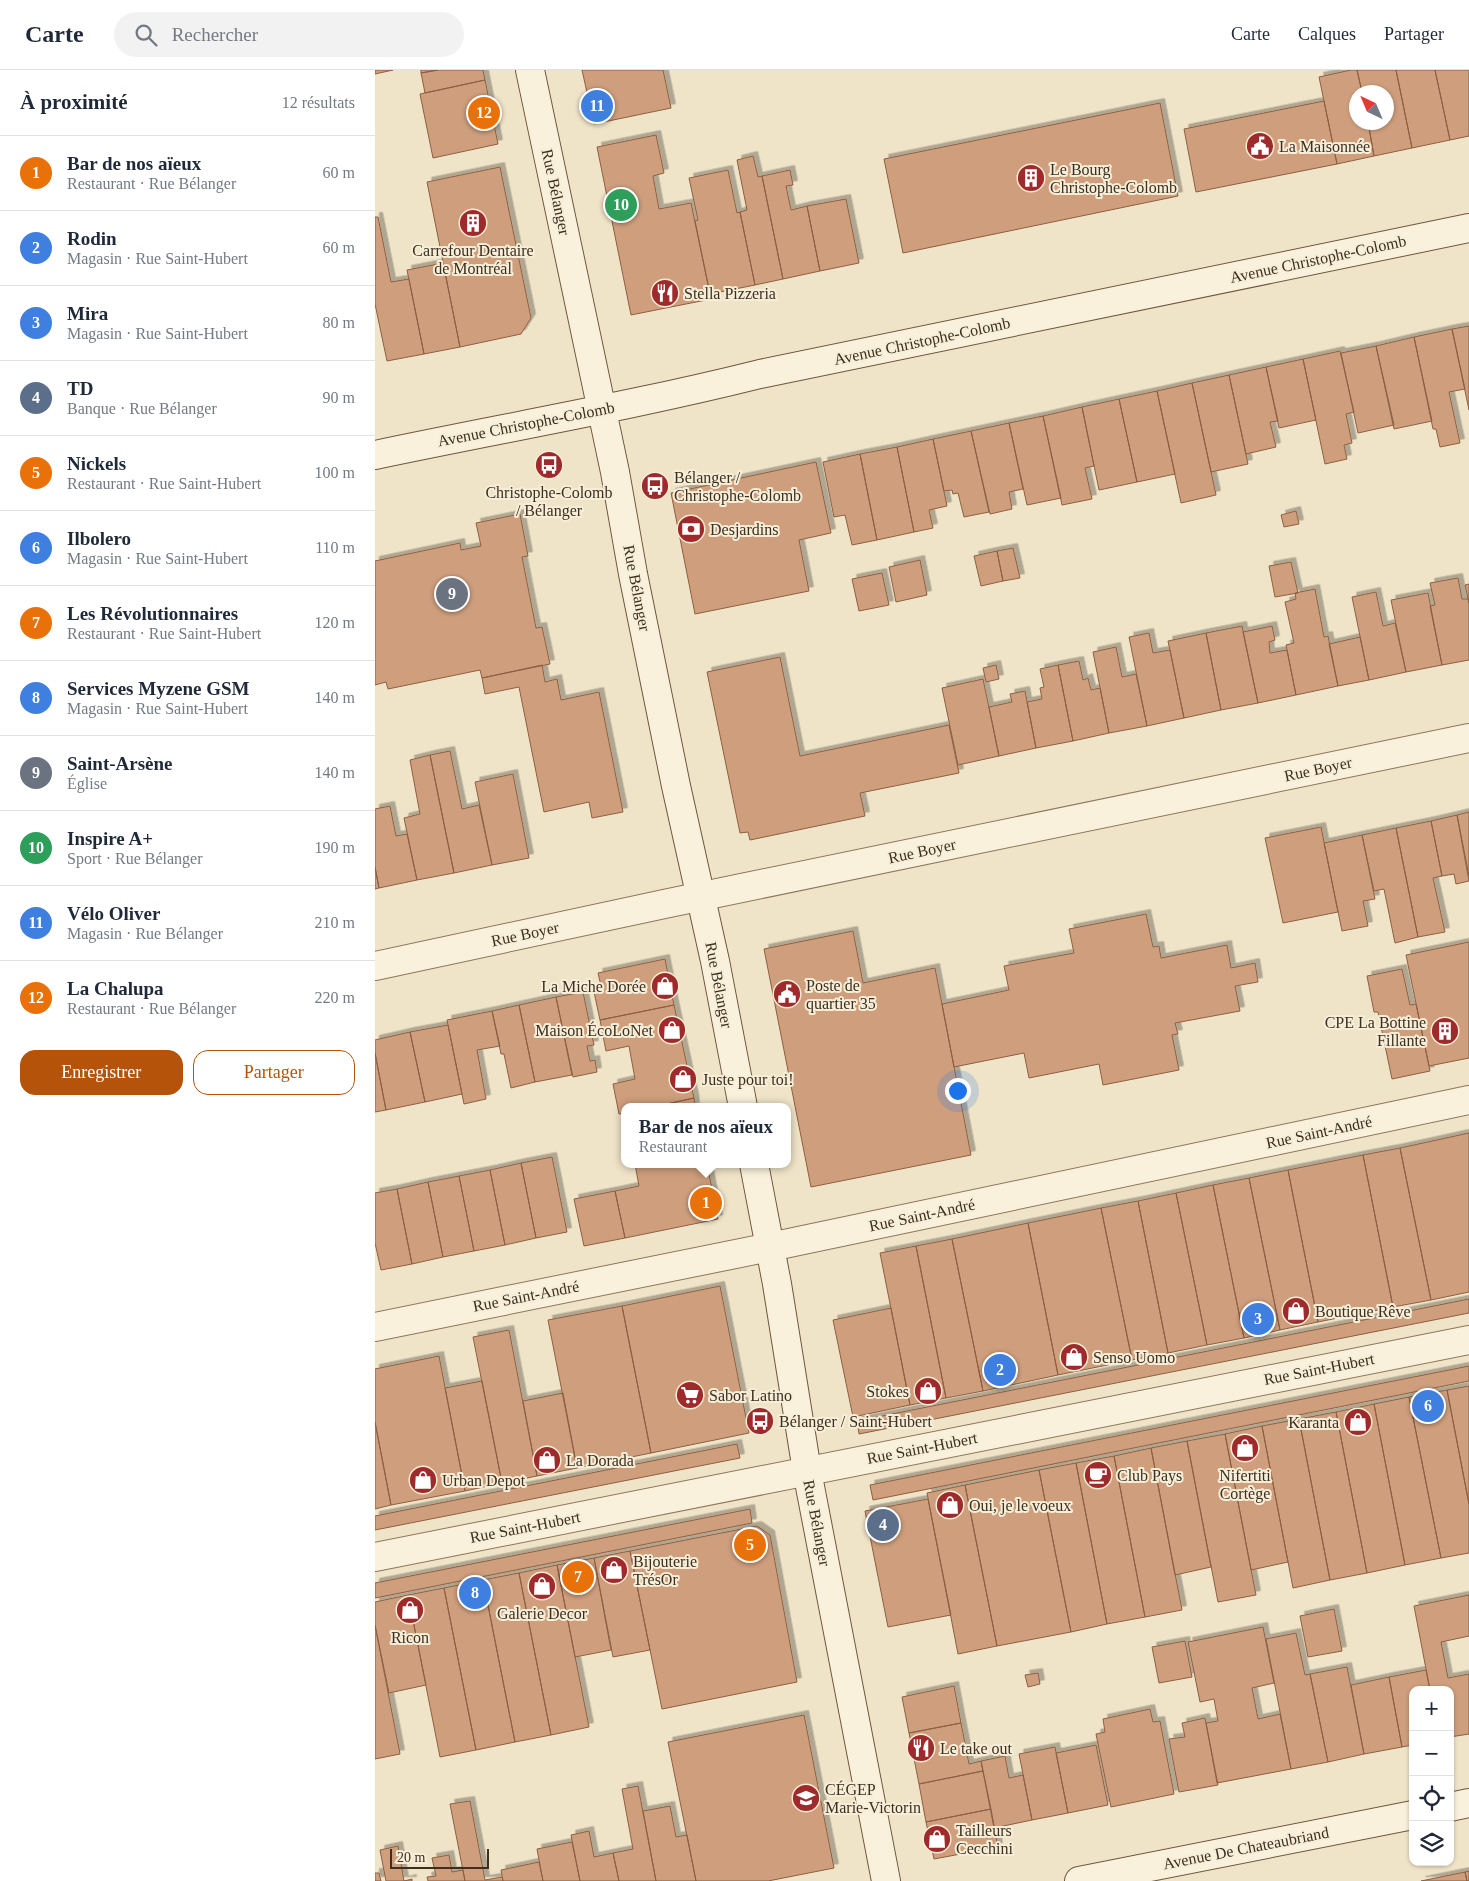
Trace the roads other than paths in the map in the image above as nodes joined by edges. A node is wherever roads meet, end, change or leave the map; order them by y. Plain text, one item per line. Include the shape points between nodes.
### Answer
1 (530, 70) edge
2 (1469, 228) edge
3 (601, 410) junction
4 (375, 455) edge
5 (1469, 738) edge
6 (701, 896) junction
7 (375, 966) edge
8 (1469, 1100) edge
9 (742, 1103) edge
10 (755, 1168) edge
11 (770, 1248) junction
12 (375, 1327) edge
13 (1469, 1340) edge
14 (807, 1471) junction
15 (375, 1557) edge
16 (1469, 1804) edge
17 (1454, 1806) edge
18 (1409, 1816) edge
19 (886, 1881) edge
20 (1079, 1881) edge

1 - 3 street, Rue Bélanger
2 - 3 street, Avenue Christophe-Colomb via 769,372
3 - 4 street, Avenue Christophe-Colomb
3 - 6 street, Rue Bélanger
5 - 6 street, Rue Boyer
6 - 7 street, Rue Boyer
6 - 9 street, Rue Bélanger
8 - 11 street, Rue Saint-André
10 - 11 street, Rue Bélanger
11 - 12 street, Rue Saint-André
11 - 14 street, Rue Bélanger
13 - 14 street, Rue Saint-Hubert
14 - 15 street, Rue Saint-Hubert
14 - 19 street, Rue Bélanger
16 - 17 street
18 - 20 street, Avenue De Chateaubriand

